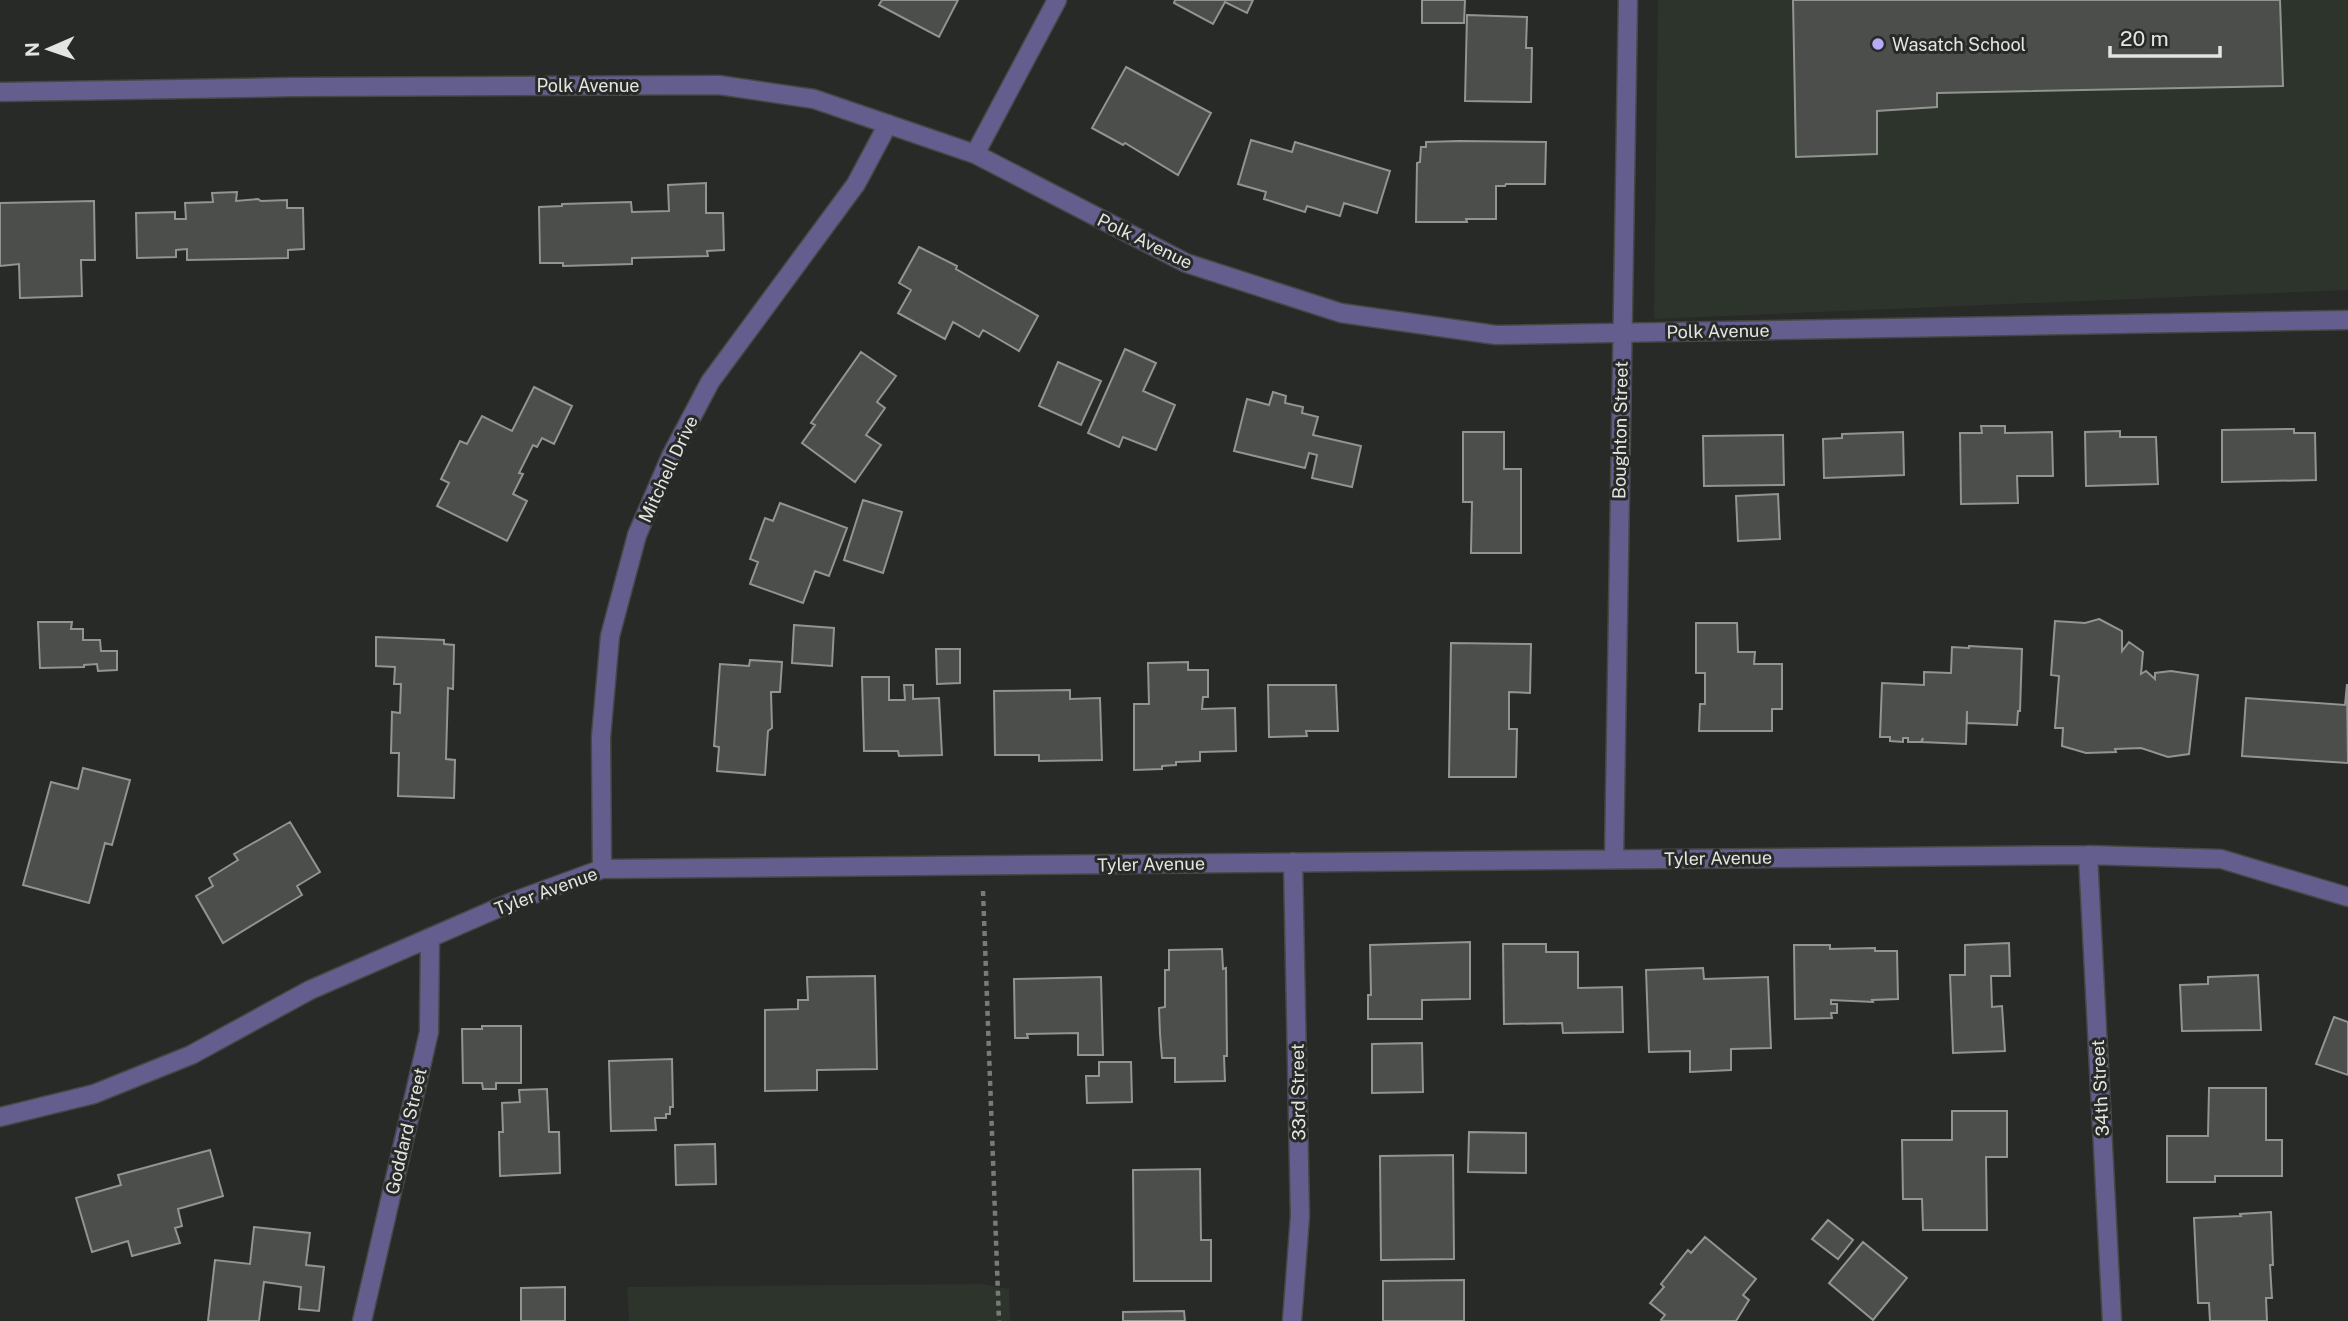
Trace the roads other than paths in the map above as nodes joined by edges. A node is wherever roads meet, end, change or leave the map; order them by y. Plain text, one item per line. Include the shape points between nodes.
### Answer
1 (1057, 0) edge
2 (1628, 0) edge
3 (0, 92) edge
4 (888, 124) junction
5 (975, 154) junction
6 (2348, 320) edge
7 (1622, 333) junction
8 (2088, 855) junction
9 (1614, 859) junction
10 (1293, 862) junction
11 (602, 869) junction
12 (2348, 897) edge
13 (430, 938) junction
14 (0, 1117) edge
15 (362, 1321) edge
16 (1292, 1321) edge
17 (2112, 1321) edge

1 - 5 street
2 - 7 street, Boughton Street
3 - 4 street, Polk Avenue via 719,85 814,99
4 - 5 street, Polk Avenue
4 - 11 street, Mitchell Drive via 856,184 710,382 671,456 637,536 610,636 601,737
5 - 7 street, Polk Avenue via 1186,263 1341,313 1496,335
6 - 7 street, Polk Avenue
7 - 9 street, Boughton Street
8 - 9 street, Tyler Avenue
8 - 12 street, Tyler Avenue via 2221,859
8 - 17 street, 34th Street
9 - 10 street, Tyler Avenue
10 - 11 street, Tyler Avenue
10 - 16 street, 33rd Street via 1300,1216
11 - 13 street, Tyler Avenue
13 - 14 street, Tyler Avenue via 310,990 191,1055 94,1094
13 - 15 street, Goddard Street via 429,1032

